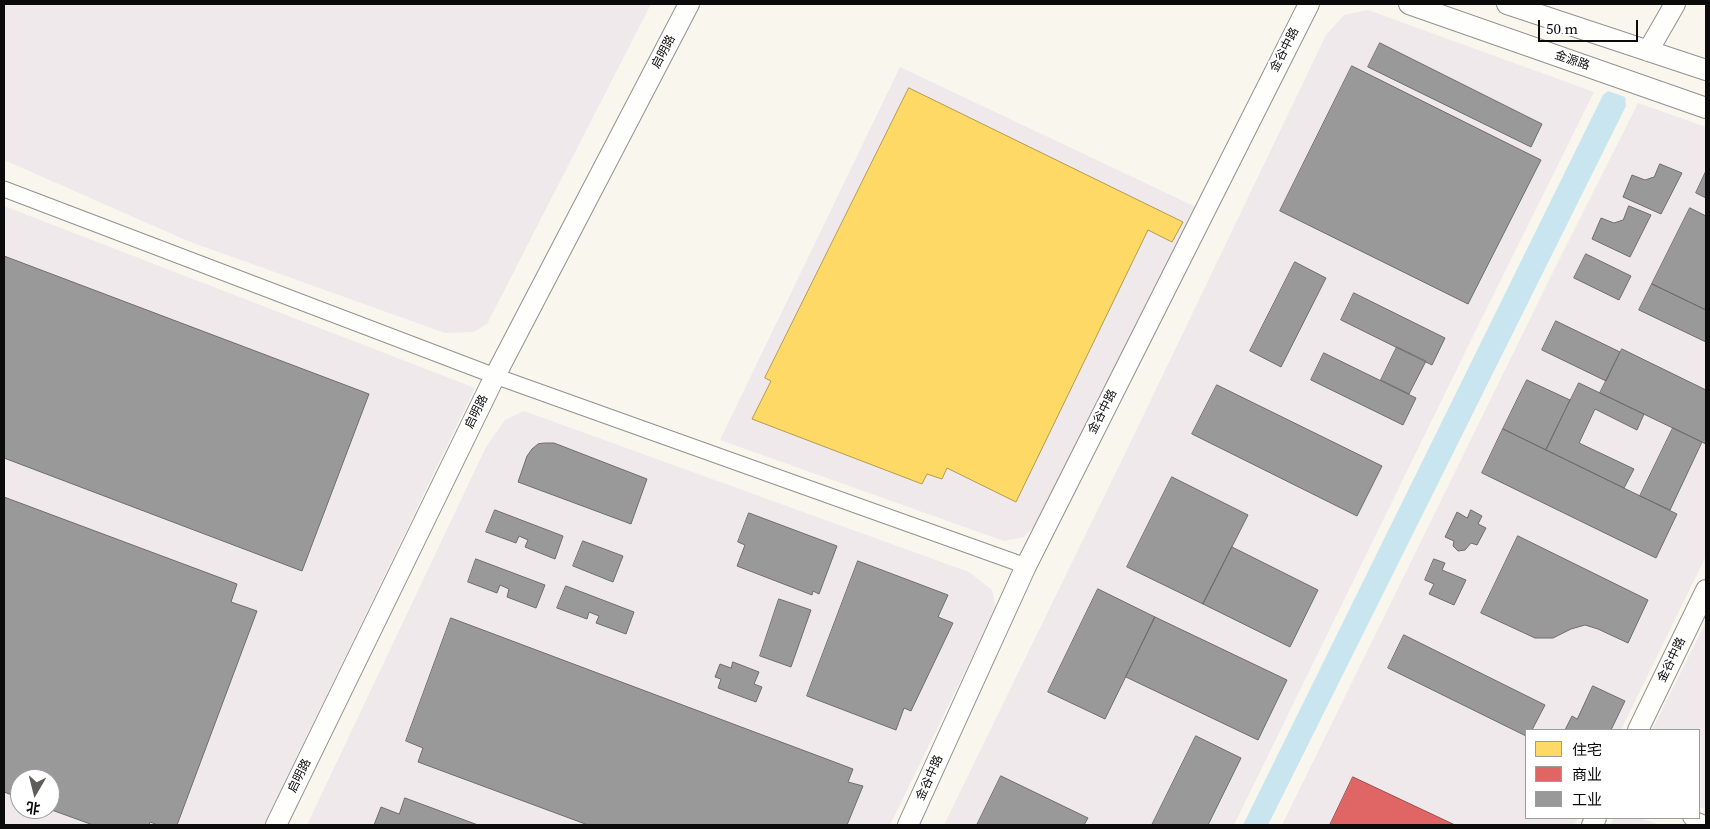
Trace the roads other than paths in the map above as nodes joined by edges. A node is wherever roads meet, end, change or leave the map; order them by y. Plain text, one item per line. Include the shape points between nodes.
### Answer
1 (689, 4) edge
2 (1309, 4) edge
3 (1409, 4) edge
4 (1507, 4) edge
5 (1674, 5) edge
6 (1648, 51) junction
7 (1704, 64) edge
8 (1706, 108) edge
9 (4, 189) edge
10 (495, 376) junction
11 (1026, 566) junction
12 (1706, 590) edge
13 (1638, 729) edge
14 (1694, 819) edge
15 (1706, 824) edge
16 (276, 825) edge
17 (908, 825) edge

1 - 10 street, 启明路
2 - 11 street, 金谷中路
3 - 8 street, 金源路
4 - 6 street
5 - 6 street
6 - 7 street
9 - 10 street
10 - 11 street
10 - 16 street, 启明路
11 - 17 street, 金谷中路
12 - 13 street, 金谷中路
14 - 15 street

